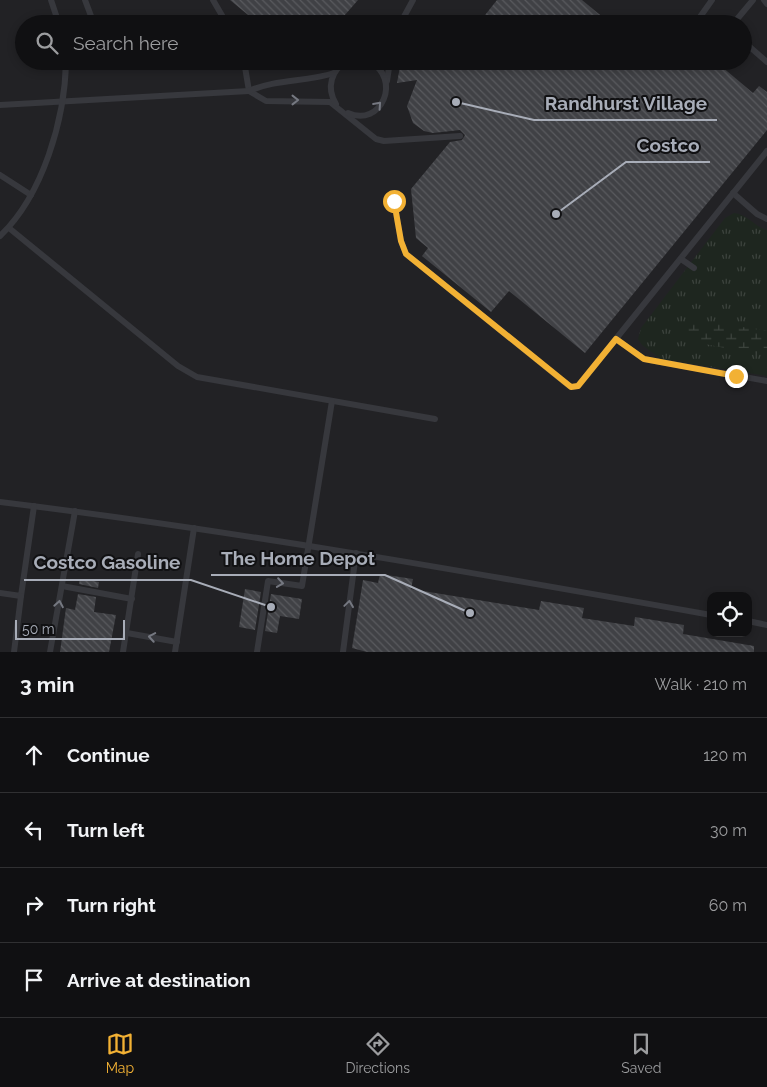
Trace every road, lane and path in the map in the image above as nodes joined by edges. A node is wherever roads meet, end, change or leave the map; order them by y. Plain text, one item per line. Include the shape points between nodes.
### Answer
1 (50, 0) edge
2 (85, 0) edge
3 (213, 0) edge
4 (412, 0) edge
5 (712, 0) edge
6 (753, 0) edge
7 (764, 0) edge
8 (767, 4) edge
9 (56, 15) edge
10 (91, 15) edge
11 (222, 15) edge
12 (404, 15) edge
13 (701, 15) edge
14 (740, 15) edge
15 (752, 49) edge
16 (767, 62) edge
17 (66, 70) edge
18 (246, 70) edge
19 (338, 70) edge
20 (381, 70) edge
21 (389, 70) edge
22 (334, 73) junction
23 (387, 82) junction
24 (249, 91) junction
25 (60, 102) junction
26 (0, 105) edge
27 (343, 111) junction
28 (460, 136) dead end
29 (767, 151) edge
30 (0, 175) edge
31 (31, 194) junction
32 (733, 194) junction
33 (394, 201) dead end
34 (767, 219) edge
35 (9, 228) junction
36 (0, 236) edge
37 (681, 259) junction
38 (694, 268) dead end
39 (616, 339) junction
40 (767, 381) edge
41 (332, 401) junction
42 (435, 419) dead end
43 (0, 502) edge
44 (34, 506) junction
45 (75, 511) junction
46 (194, 528) junction
47 (308, 546) junction
48 (356, 553) junction
49 (138, 554) dead end
50 (62, 586) junction
51 (0, 593) edge
52 (21, 596) junction
53 (132, 599) junction
54 (707, 614) edge
55 (752, 623) edge
56 (767, 625) edge
57 (127, 633) junction
58 (177, 642) junction
59 (14, 652) edge
60 (50, 652) edge
61 (123, 652) edge
62 (175, 652) edge
63 (257, 652) edge
64 (342, 652) edge

1 - 9 lane
2 - 10 lane
3 - 11 lane
4 - 12 lane
5 - 13 lane
6 - 14 lane
7 - 8 lane
15 - 16 lane
17 - 25 lane
18 - 24 lane
19 - 22 lane
20 - 23 lane
21 - 23 lane
22 - 24 lane via 314,79 267,83
22 - 27 lane via 332,98
27 -> 23 lane via 361,116 378,108 384,101
24 - 25 lane
24 -> 27 lane via 266,100 330,102
25 - 26 lane
25 - 31 lane via 51,151
27 - 28 lane via 376,139 394,141
29 - 32 lane
30 - 31 lane
31 - 35 lane
32 - 34 lane
32 - 37 lane
33 - 39 lane via 406,254 571,387 578,386
35 - 36 lane
35 - 41 lane via 178,366 198,377
37 - 38 lane
37 - 39 lane
39 - 40 lane via 644,359
41 - 42 lane
41 - 47 lane
43 - 44 lane
44 - 45 lane
44 - 52 lane
45 - 46 lane
45 - 50 lane
46 - 47 lane
46 - 58 lane
47 - 48 lane
63 -> 47 lane via 268,581 302,586
48 - 54 lane
64 -> 48 lane
49 - 53 lane
50 - 53 lane
60 -> 50 lane
51 - 52 lane
52 - 59 lane
53 - 57 lane
55 - 56 lane
58 -> 57 lane
57 - 61 lane
58 - 62 lane

